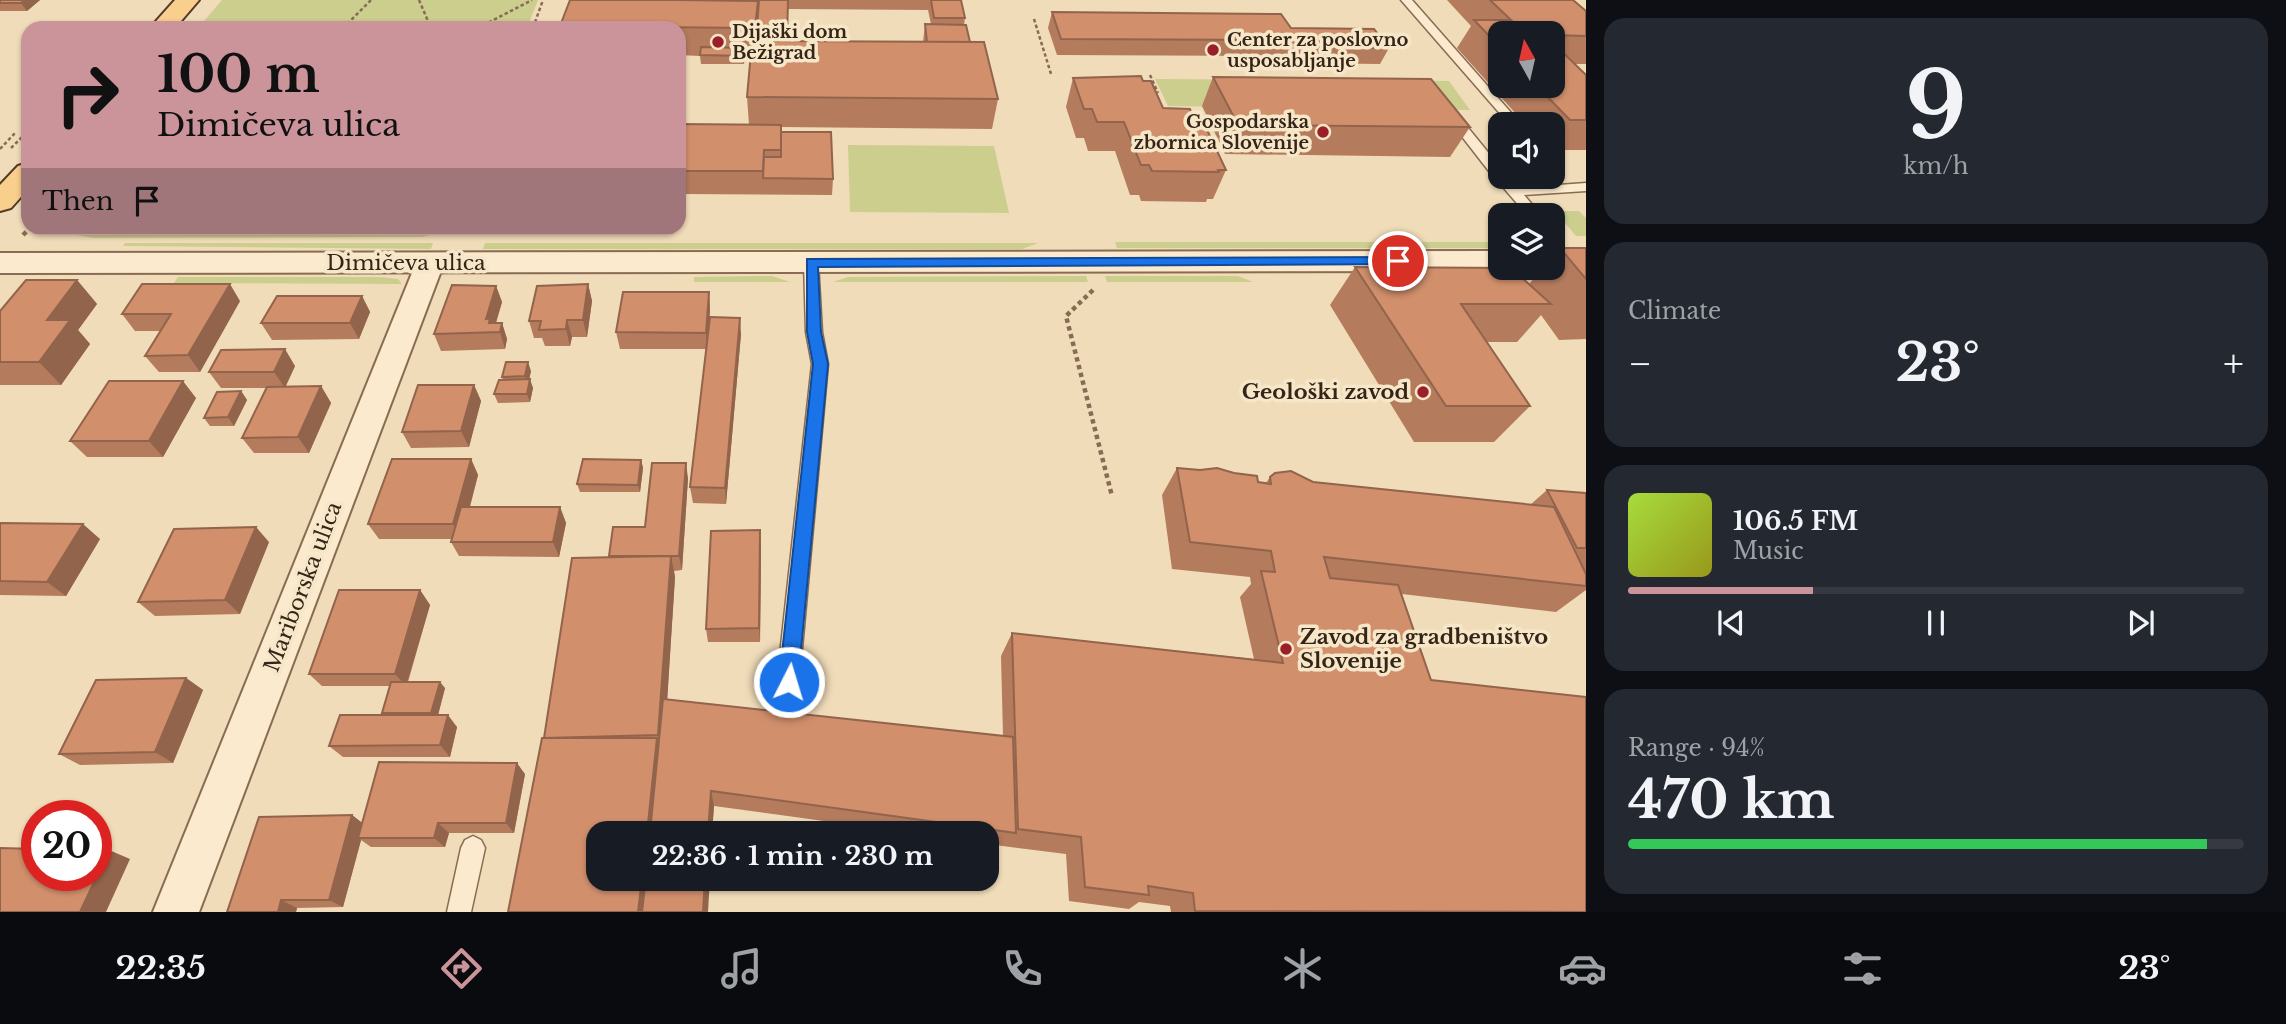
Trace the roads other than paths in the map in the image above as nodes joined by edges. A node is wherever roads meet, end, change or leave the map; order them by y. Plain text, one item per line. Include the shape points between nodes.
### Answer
1 (188, 0) edge
2 (1406, 0) edge
3 (168, 21) edge
4 (1448, 111) edge
5 (1504, 112) edge
6 (1488, 161) edge
7 (21, 180) edge
8 (1565, 187) edge
9 (1586, 187) edge
10 (1511, 189) edge
11 (1543, 189) edge
12 (1514, 192) junction
13 (0, 202) edge
14 (1524, 203) edge
15 (1488, 261) edge
16 (430, 262) junction
17 (811, 262) junction
18 (0, 263) edge
19 (789, 682) dead end
20 (473, 848) dead end
21 (176, 912) edge
22 (459, 912) edge

1 - 3 main road
2 - 5 lane
4 - 6 lane
7 - 13 main road
8 - 9 lane
10 - 12 lane
11 - 12 lane
12 - 14 lane
15 - 17 street, Dimičeva ulica
16 - 17 street, Dimičeva ulica
16 - 18 street, Dimičeva ulica
16 - 21 street, Mariborska ulica
17 - 19 lane via 820,364
20 - 22 lane

